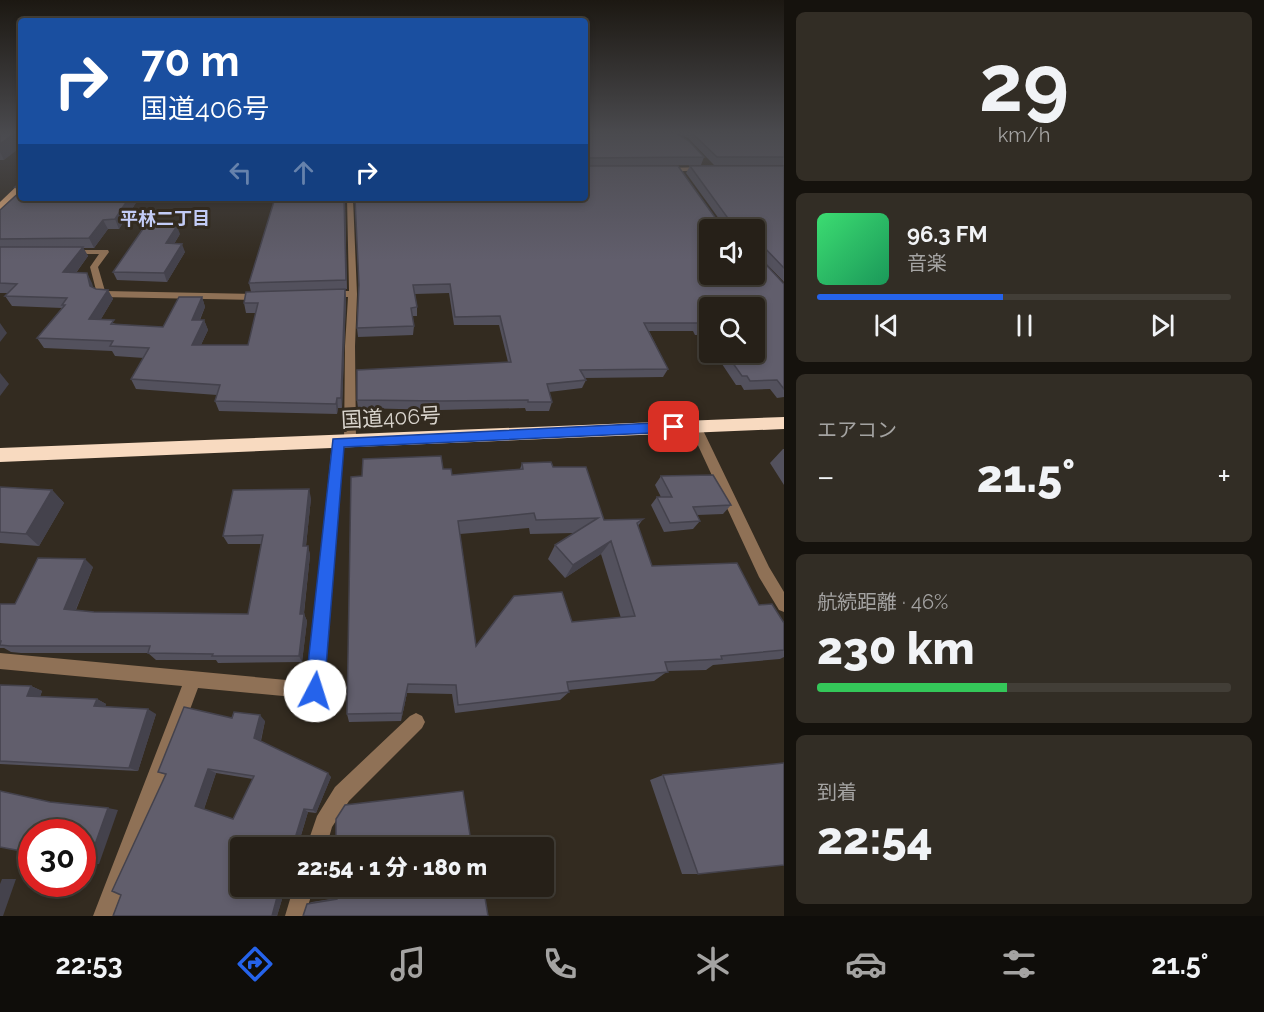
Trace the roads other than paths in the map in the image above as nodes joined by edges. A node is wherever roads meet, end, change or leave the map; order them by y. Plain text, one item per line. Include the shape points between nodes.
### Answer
1 (681, 175) edge
2 (18, 177) edge
3 (685, 180) edge
4 (18, 188) edge
5 (0, 195) edge
6 (350, 201) edge
7 (0, 207) edge
8 (58, 252) edge
9 (353, 294) junction
10 (319, 295) edge
11 (274, 296) edge
12 (784, 423) edge
13 (695, 426) junction
14 (344, 442) junction
15 (0, 455) edge
16 (784, 605) edge
17 (0, 661) edge
18 (193, 679) junction
19 (416, 722) dead end
20 (320, 837) edge
21 (301, 897) edge
22 (103, 916) edge
23 (295, 916) edge

1 - 3 street
2 - 5 main road
4 - 7 main road
6 - 9 street
8 - 11 street via 105,252 94,267 100,294
9 - 10 street
9 - 14 street
12 - 13 highway, 国道406号
13 - 14 highway, 国道406号
13 - 16 street via 764,572
14 - 15 highway, 国道406号
14 - 18 street via 315,691
17 - 18 street
18 - 22 street
19 - 20 street via 342,794
21 - 23 street

